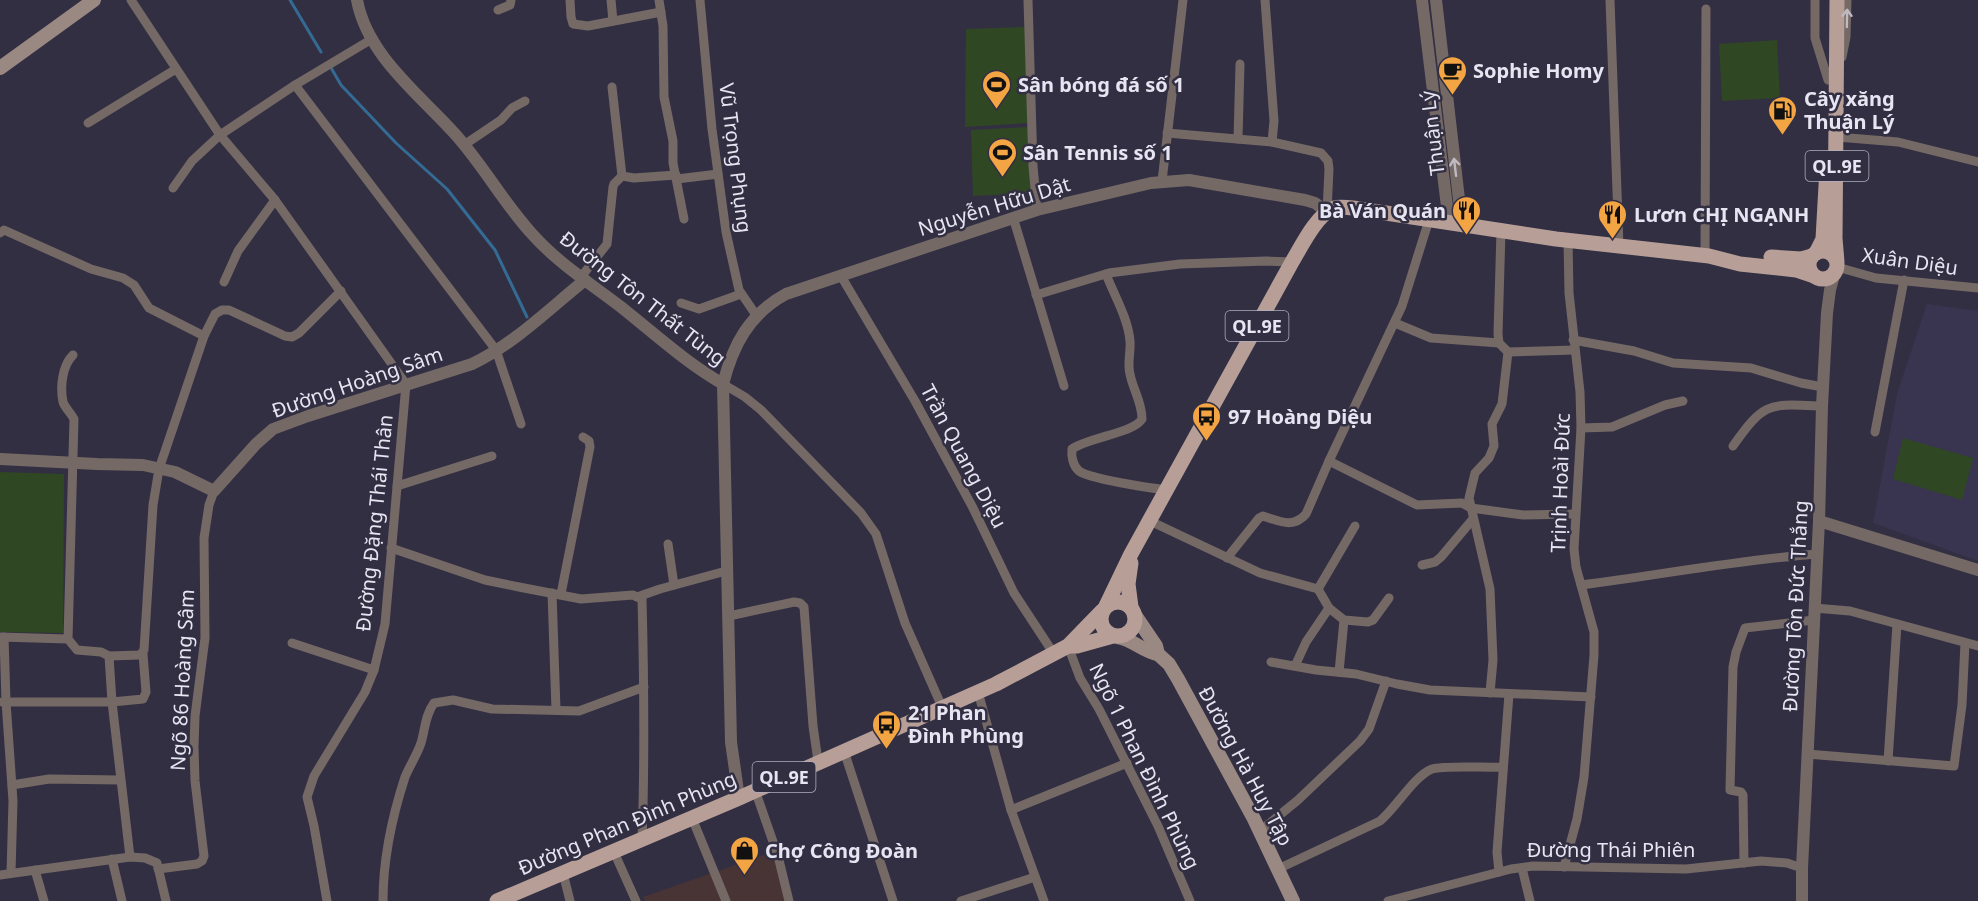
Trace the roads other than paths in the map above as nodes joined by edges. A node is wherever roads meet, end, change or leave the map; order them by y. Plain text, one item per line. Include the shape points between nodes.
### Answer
1 (94, 0) edge
2 (131, 0) edge
3 (357, 0) edge
4 (511, 0) edge
5 (570, 0) edge
6 (611, 0) edge
7 (659, 0) edge
8 (700, 0) edge
9 (1028, 0) edge
10 (1183, 0) edge
11 (1265, 0) edge
12 (1422, 0) edge
13 (1436, 0) edge
14 (1610, 0) edge
15 (1815, 0) edge
16 (1828, 0) edge
17 (1837, 0) edge
18 (1847, 0) edge
19 (1706, 9) dead end
20 (498, 10) dead end
21 (661, 12) junction
22 (613, 21) junction
23 (372, 39) junction
24 (1240, 64) dead end
25 (0, 68) edge
26 (176, 69) junction
27 (1833, 74) junction
28 (295, 85) junction
29 (612, 87) dead end
30 (525, 101) dead end
31 (88, 123) dead end
32 (1167, 133) junction
33 (220, 135) junction
34 (1837, 137) junction
35 (1238, 139) junction
36 (1272, 142) junction
37 (464, 145) junction
38 (1978, 162) edge
39 (718, 174) junction
40 (622, 176) junction
41 (676, 177) junction
42 (1162, 181) junction
43 (173, 188) dead end
44 (275, 200) junction
45 (1037, 210) junction
46 (1327, 212) junction
47 (1013, 217) junction
48 (684, 219) dead end
49 (1429, 220) junction
50 (1456, 224) junction
51 (1501, 231) junction
52 (2, 232) edge
53 (1568, 240) junction
54 (1619, 246) junction
55 (1814, 254) junction
56 (1707, 255) junction
57 (1292, 262) junction
58 (1836, 267) junction
59 (1106, 274) junction
60 (841, 276) junction
61 (1816, 277) junction
62 (583, 278) junction
63 (1904, 280) junction
64 (224, 282) dead end
65 (1978, 288) edge
66 (341, 291) junction
67 (741, 294) junction
68 (1036, 295) junction
69 (681, 303) dead end
70 (1827, 313) junction
71 (756, 315) junction
72 (1395, 323) junction
73 (204, 336) junction
74 (1499, 343) junction
75 (1574, 345) junction
76 (496, 350) junction
77 (1508, 352) junction
78 (73, 356) dead end
79 (405, 384) junction
80 (723, 384) junction
81 (1064, 386) dead end
82 (1824, 387) junction
83 (1683, 401) dead end
84 (1822, 406) junction
85 (521, 423) dead end
86 (1581, 428) junction
87 (1875, 432) dead end
88 (583, 437) dead end
89 (1733, 446) dead end
90 (492, 456) dead end
91 (0, 459) edge
92 (1329, 461) junction
93 (71, 463) junction
94 (159, 469) junction
95 (398, 486) junction
96 (1167, 490) junction
97 (214, 491) junction
98 (1471, 508) junction
99 (1575, 514) junction
100 (1473, 519) junction
101 (1150, 520) junction
102 (1819, 521) junction
103 (1355, 526) dead end
104 (668, 544) dead end
105 (391, 548) junction
106 (1131, 554) junction
107 (1817, 554) junction
108 (1227, 558) junction
109 (1422, 565) dead end
110 (1978, 570) edge
111 (726, 571) junction
112 (674, 585) junction
113 (1581, 585) junction
114 (1318, 589) junction
115 (557, 594) junction
116 (637, 597) junction
117 (1389, 598) dead end
118 (1329, 608) junction
119 (1104, 609) junction
120 (1133, 611) junction
121 (1814, 614) junction
122 (729, 616) junction
123 (1344, 620) junction
124 (1897, 624) junction
125 (1115, 636) junction
126 (2, 637) edge
127 (68, 639) junction
128 (292, 643) dead end
129 (1965, 643) junction
130 (1978, 646) edge
131 (1061, 650) junction
132 (143, 654) junction
133 (1158, 654) junction
134 (109, 656) junction
135 (1271, 662) dead end
136 (1295, 666) junction
137 (374, 670) junction
138 (1339, 672) junction
139 (1386, 681) junction
140 (644, 687) junction
141 (978, 692) junction
142 (1490, 693) junction
143 (1509, 694) junction
144 (1591, 697) junction
145 (3, 702) edge
146 (112, 702) junction
147 (942, 707) junction
148 (556, 710) junction
149 (844, 751) junction
150 (1807, 754) junction
151 (818, 761) junction
152 (1888, 761) junction
153 (1126, 763) junction
154 (1502, 767) junction
155 (120, 780) junction
156 (12, 785) junction
157 (755, 790) junction
158 (739, 798) junction
159 (1011, 810) junction
160 (692, 818) junction
161 (1260, 831) junction
162 (642, 840) junction
163 (614, 852) junction
164 (130, 858) junction
165 (111, 859) junction
166 (1744, 862) junction
167 (1564, 867) junction
168 (1522, 868) junction
169 (1802, 868) junction
170 (158, 869) junction
171 (1278, 869) junction
172 (35, 870) junction
173 (1499, 872) junction
174 (11, 873) junction
175 (563, 873) junction
176 (0, 875) edge
177 (1035, 877) junction
178 (44, 901) edge
179 (122, 901) edge
180 (166, 901) edge
181 (327, 901) edge
182 (383, 901) edge
183 (497, 901) edge
184 (570, 901) edge
185 (636, 901) edge
186 (726, 901) edge
187 (789, 901) edge
188 (893, 901) edge
189 (961, 901) edge
190 (1044, 901) edge
191 (1190, 901) edge
192 (1293, 901) edge
193 (1388, 901) edge
194 (1530, 901) edge
195 (1802, 901) edge

1 - 25 main road
2 - 26 street
3 - 23 street, Đường Tôn Thất Tùng
4 - 20 street via 510,5
5 - 22 street via 573,24 588,26
6 - 22 street
7 - 21 street
8 - 39 street, Vũ Trọng Phụng
9 - 45 street
10 - 32 street
11 - 36 street via 1274,121
12 - 50 street, Thuận Lý
50 -> 13 street, Thuận Lý
14 - 54 street
15 - 27 street via 1815,38
16 - 27 main road, QL.9E
17 - 27 main road, QL.9E
27 -> 18 street via 1846,37
19 - 56 street
21 - 22 street
21 - 41 street via 664,97
23 - 28 street
23 - 37 street, Đường Tôn Thất Tùng
24 - 35 street
26 - 31 street
26 - 33 street
27 - 34 main road, QL.9E
27 - 55 main road, QL.9E via 1824,233
28 - 33 street
28 - 76 street
29 - 40 street
30 - 37 street
32 - 35 street
32 - 42 street
33 - 43 street via 197,156
33 - 44 street
34 - 38 street via 1898,142
34 - 58 main road, QL.9E
35 - 36 street
36 - 46 street via 1321,153 1328,161
37 - 62 street, Đường Tôn Thất Tùng via 532,235
39 - 41 street
39 - 67 street, Vũ Trọng Phụng via 726,232
40 - 41 street
40 - 62 street via 613,187 607,244
41 - 48 street
42 - 45 street, Nguyễn Hữu Dật
42 - 46 street, Nguyễn Hữu Dật via 1189,180 1305,200
44 - 64 street via 238,251
44 - 66 street
45 - 47 street, Nguyễn Hữu Dật
46 - 49 main road via 1347,208
46 - 57 main road, QL.9E
47 - 60 street, Nguyễn Hữu Dật
47 - 68 street
49 - 50 main road
49 - 72 street
50 - 51 main road
51 - 53 main road
51 - 74 street
52 - 73 street via 123,278 134,285 149,308
53 - 54 main road
53 - 75 street, Trịnh Hoài Đức
54 - 56 main road
55 - 56 main road via 1801,258
55 - 58 main road via 1828,252
55 - 61 main road via 1809,264
56 - 61 main road
57 - 59 street via 1212,261
57 - 96 main road, QL.9E
58 - 61 main road via 1828,278
58 - 63 street, Xuân Diệu via 1876,278
58 - 70 street
59 - 68 street
59 - 96 street via 1127,326 1128,366 1142,406 1142,419 1134,428 1078,445 1072,449 1073,461 1079,471 1094,476
60 - 71 street, Nguyễn Hữu Dật via 786,294
60 - 131 street, Trần Quang Diệu via 915,401 1014,593
61 - 70 street via 1825,290
62 - 76 street, Đường Hoàng Sâm
62 - 80 street, Đường Tôn Thất Tùng via 693,366
63 - 65 street, Xuân Diệu
63 - 87 street
66 - 73 street via 291,337 228,310 215,314
66 - 79 street
67 - 69 street via 699,309
67 - 71 street, Vũ Trọng Phụng
68 - 81 street
70 - 82 street, Đường Tôn Đức Thắng
71 - 80 street, Nguyễn Hữu Dật via 729,358
72 - 74 street via 1431,338
72 - 92 street
73 - 94 street
74 - 77 street
75 - 77 street
75 - 82 street via 1634,351 1673,363 1750,368
75 - 86 street, Trịnh Hoài Đức
76 - 79 street, Đường Hoàng Sâm via 472,364
76 - 85 street
77 - 98 street via 1502,404 1492,424 1494,446 1475,473 1469,498
78 - 93 street via 64,371 63,403 74,419
79 - 95 street, Đường Đặng Thái Thân
79 - 97 street, Đường Hoàng Sâm via 273,429
80 - 111 street, Đường Tôn Thất Tùng
80 - 147 street via 761,410 870,525 909,636
82 - 84 street, Đường Tôn Đức Thắng
83 - 86 street via 1612,427
84 - 89 street via 1772,406 1748,425
84 - 102 street, Đường Tôn Đức Thắng
86 - 99 street, Trịnh Hoài Đức
88 - 115 street via 590,447
90 - 95 street
91 - 93 street
92 - 98 street via 1417,505 1461,503
92 - 108 street via 1301,520 1292,524 1259,518
93 - 94 street
93 - 127 street
94 - 97 street via 175,472
94 - 132 street
95 - 105 street, Đường Đặng Thái Thân
96 - 101 main road, QL.9E
97 - 170 street, Ngõ 86 Hoàng Sâm via 204,538 205,638 194,747 204,856 197,864
98 - 99 street
98 - 100 street
99 - 113 street, Trịnh Hoài Đức via 1574,549
100 - 109 street via 1441,557
100 - 142 street via 1490,589
101 - 106 main road, QL.9E
101 - 108 street
102 - 107 street, Đường Tôn Đức Thắng
102 - 110 street
103 - 114 street
104 - 112 street
105 - 115 street via 485,580
105 - 137 street, Đường Đặng Thái Thân via 385,624
106 - 119 main road, QL.9E
106 - 120 main road, QL.9E via 1128,584
107 - 113 street
107 - 121 street, Đường Tôn Đức Thắng
108 - 114 street via 1260,573
111 - 112 street
111 - 122 street, Đường Tôn Thất Tùng
112 - 116 street
113 - 144 street, Trịnh Hoài Đức via 1594,632
114 - 118 street
115 - 116 street via 581,599
115 - 148 street
116 - 140 street via 642,598
117 - 123 street via 1373,620
118 - 123 street
118 - 136 street
119 - 120 main road via 1119,602
119 - 125 main road via 1101,624
119 - 131 main road, Đường Phan Đình Phùng / QL.9E
120 - 125 main road via 1135,622 1131,631
120 - 133 main road, Đường Hà Huy Tập
121 - 124 street via 1850,612
121 - 150 street, Đường Tôn Đức Thắng
121 - 166 street via 1745,628 1736,652 1730,790 1743,795
122 - 151 street via 794,602 804,608
122 - 158 street, Đường Tôn Thất Tùng via 731,742
123 - 138 street
124 - 129 street
124 - 152 street
125 - 131 main road, Đường Phan Đình Phùng / QL.9E
125 - 133 main road, Đường Hà Huy Tập
126 - 127 street
126 - 145 street
127 - 134 street via 77,650
128 - 137 street
129 - 130 street
129 - 152 street via 1954,766
131 - 141 main road, Đường Phan Đình Phùng / QL.9E
131 - 153 street, Ngõ 1 Phan Đình Phùng via 1099,709
132 - 134 street
132 - 146 street via 145,698
133 - 161 main road, Đường Hà Huy Tập via 1178,679
134 - 146 street
135 - 136 street
136 - 138 street
137 - 181 street, Đường Đặng Thái Thân via 343,731 314,776 307,797
138 - 139 street
139 - 142 street via 1430,690
139 - 161 street via 1369,729 1360,741
140 - 148 street via 579,711
140 - 162 street
141 - 147 main road, Đường Phan Đình Phùng / QL.9E
141 - 159 street
142 - 143 street
143 - 144 street
143 - 154 street
144 - 167 street, Trịnh Hoài Đức via 1584,777
145 - 146 street
145 - 156 street
146 - 155 street
147 - 149 main road, Đường Phan Đình Phùng / QL.9E
148 - 182 street via 503,710 453,700 431,707 388,842
149 - 151 main road, Đường Phan Đình Phùng / QL.9E
149 - 188 street
150 - 152 street
150 - 169 street, Đường Tôn Đức Thắng
151 - 157 main road, Đường Phan Đình Phùng / QL.9E
153 - 159 street
153 - 191 street, Ngõ 1 Phan Đình Phùng
154 - 171 street via 1432,769 1380,821
154 - 173 street
155 - 156 street via 49,779
155 - 164 street
156 - 174 street
157 - 158 main road, Đường Phan Đình Phùng / QL.9E
157 - 187 street
158 - 160 main road, Đường Phan Đình Phùng / QL.9E
159 - 177 street
160 - 162 main road, Đường Phan Đình Phùng / QL.9E
160 - 186 street
161 - 171 main road, Đường Hà Huy Tập
162 - 163 main road, Đường Phan Đình Phùng / QL.9E
163 - 175 main road, Đường Phan Đình Phùng / QL.9E
163 - 185 street
164 - 165 street
164 - 170 street via 151,859
165 - 172 street
165 - 179 street
166 - 167 street, Đường Thái Phiên via 1686,869
166 - 169 street, Đường Thái Phiên via 1787,863
167 - 168 street, Đường Thái Phiên
168 - 173 street, Đường Thái Phiên
168 - 194 street
169 - 195 street, Đường Tôn Đức Thắng
170 - 180 street
171 - 192 main road, Đường Hà Huy Tập
172 - 174 street
172 - 178 street
173 - 193 street, Đường Thái Phiên
174 - 176 street
175 - 183 main road, Đường Phan Đình Phùng / QL.9E
175 - 184 street
177 - 189 street
177 - 190 street

